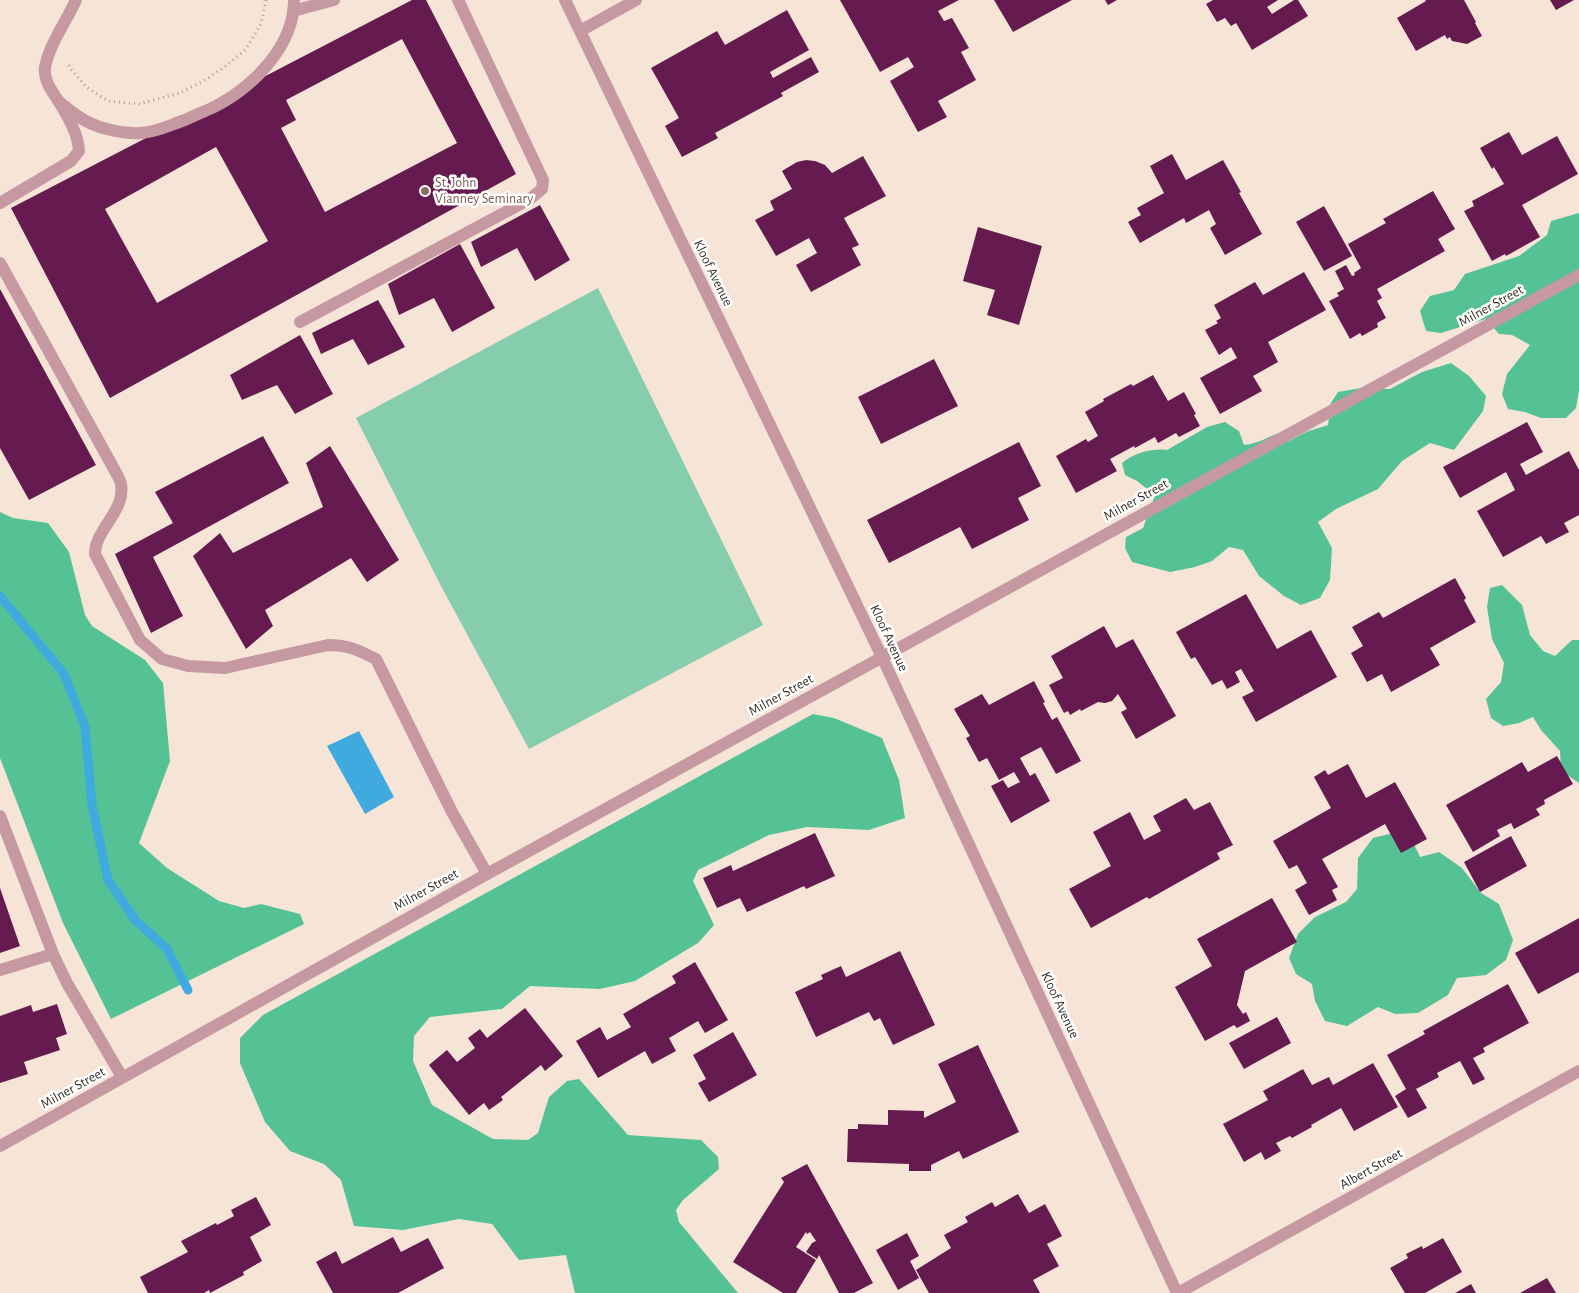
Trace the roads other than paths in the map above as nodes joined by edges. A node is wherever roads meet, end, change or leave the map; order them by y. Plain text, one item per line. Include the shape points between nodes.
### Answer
1 (76, 0) edge
2 (334, 0) edge
3 (458, 0) edge
4 (565, 0) edge
5 (636, 0) edge
6 (294, 5) edge
7 (580, 31) junction
8 (58, 101) junction
9 (0, 203) edge
10 (0, 263) edge
11 (1579, 275) edge
12 (300, 322) dead end
13 (882, 657) junction
14 (0, 816) edge
15 (487, 874) junction
16 (53, 954) junction
17 (0, 970) edge
18 (1579, 1071) edge
19 (122, 1078) junction
20 (0, 1146) edge
21 (1177, 1293) edge

1 - 8 street via 48,56 45,69 50,90
2 - 6 street
3 - 12 street via 543,180 542,188 530,199
4 - 7 street, Kloof Avenue
5 - 7 street
6 - 8 street via 281,46 264,70 216,106 156,131 122,132 86,122
7 - 13 street, Kloof Avenue
8 - 9 street via 76,133 79,151 71,161
10 - 15 street via 121,484 117,508 95,546 95,554 140,640 162,659 188,666 225,668 328,645 343,645 376,658 452,812
11 - 13 street, Milner Street
13 - 15 street, Milner Street
13 - 21 street, Kloof Avenue
14 - 16 street
15 - 19 street, Milner Street
16 - 17 street
16 - 19 street
18 - 21 street, Albert Street
19 - 20 street, Milner Street

